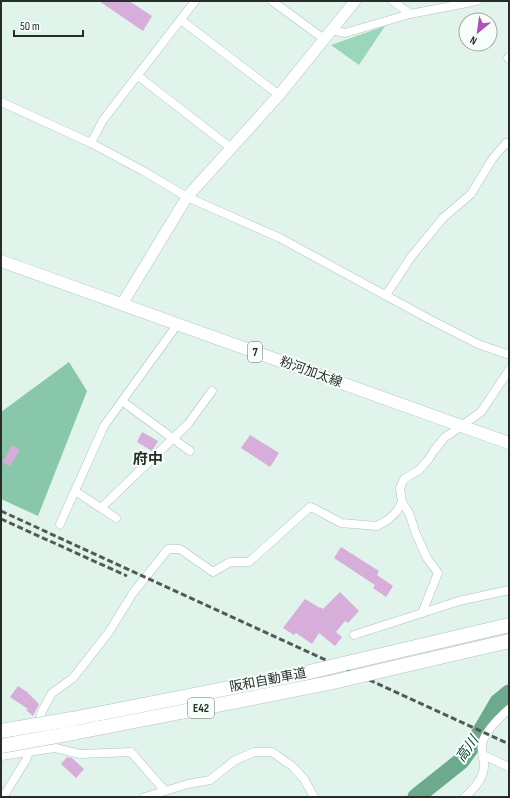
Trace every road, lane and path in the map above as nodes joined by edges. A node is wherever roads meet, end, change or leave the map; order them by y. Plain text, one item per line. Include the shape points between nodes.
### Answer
1 (195, 1) edge
2 (272, 1) edge
3 (355, 1) edge
4 (393, 1) edge
5 (477, 1) edge
6 (410, 14) junction
7 (181, 20) junction
8 (332, 30) junction
9 (324, 40) junction
10 (138, 76) junction
11 (279, 95) junction
12 (1, 102) edge
13 (91, 143) junction
14 (509, 144) edge
15 (231, 148) junction
16 (187, 196) junction
17 (1, 261) edge
18 (386, 295) junction
19 (122, 304) junction
20 (178, 325) junction
21 (509, 355) edge
22 (509, 370) edge
23 (212, 391) dead end
24 (122, 401) junction
25 (461, 426) junction
26 (174, 439) junction
27 (509, 443) edge
28 (190, 451) dead end
29 (75, 491) junction
30 (402, 502) junction
31 (101, 508) junction
32 (116, 518) dead end
33 (60, 524) dead end
34 (509, 590) edge
35 (422, 613) junction
36 (509, 625) edge
37 (354, 635) dead end
38 (509, 641) edge
39 (509, 709) edge
40 (73, 726) junction
41 (1, 731) edge
42 (1, 746) edge
43 (29, 752) junction
44 (483, 755) junction
45 (1, 756) edge
46 (509, 768) edge
47 (165, 791) junction
48 (3, 797) edge
49 (145, 797) edge
50 (314, 797) edge
51 (465, 797) edge

1 - 7 street
2 - 9 street
3 - 8 street
4 - 6 street
5 - 6 street
6 - 8 street via 345,33
7 - 10 street
7 - 11 street
8 - 9 street
9 - 11 street
10 - 13 street via 103,120
10 - 15 street
11 - 15 street
12 - 13 street
13 - 16 street
14 - 18 street via 506,143 493,158 471,194 443,218 411,257
15 - 16 street
16 - 18 street via 280,238
16 - 19 street
17 - 19 main road, 粉河加太線 / 7
18 - 21 street via 478,344
19 - 20 main road, 粉河加太線 / 7
20 - 24 street
20 - 25 main road, 粉河加太線 / 7
22 - 25 street via 480,412
23 - 26 street
24 - 26 street
24 - 29 street via 104,426
25 - 27 main road, 粉河加太線 / 7
25 - 30 street via 444,438 419,470 404,479 400,488
26 - 28 street
26 - 31 street
29 - 31 street
29 - 33 street
30 - 35 street via 427,558 438,573
30 - 43 street via 389,519 377,526 341,523 310,507 249,562 230,562 212,572 180,549 168,549 133,593 109,632 73,678 52,693 42,711
31 - 32 street
34 - 35 street via 459,601
35 - 37 street
36 - 40 highway, 阪和自動車道 / E42, bridge
38 - 40 highway, 阪和自動車道 / E42, bridge via 329,682
39 - 44 street via 489,729 482,744
40 - 41 highway, 阪和自動車道 / E42, bridge
40 - 42 highway, 阪和自動車道 / E42, bridge
43 - 45 street
43 - 47 street via 55,748 80,754 131,752
43 - 48 street
44 - 46 street
44 - 51 street via 482,776
47 - 49 street
47 - 50 street via 210,780 234,761 254,752 272,752 292,766

